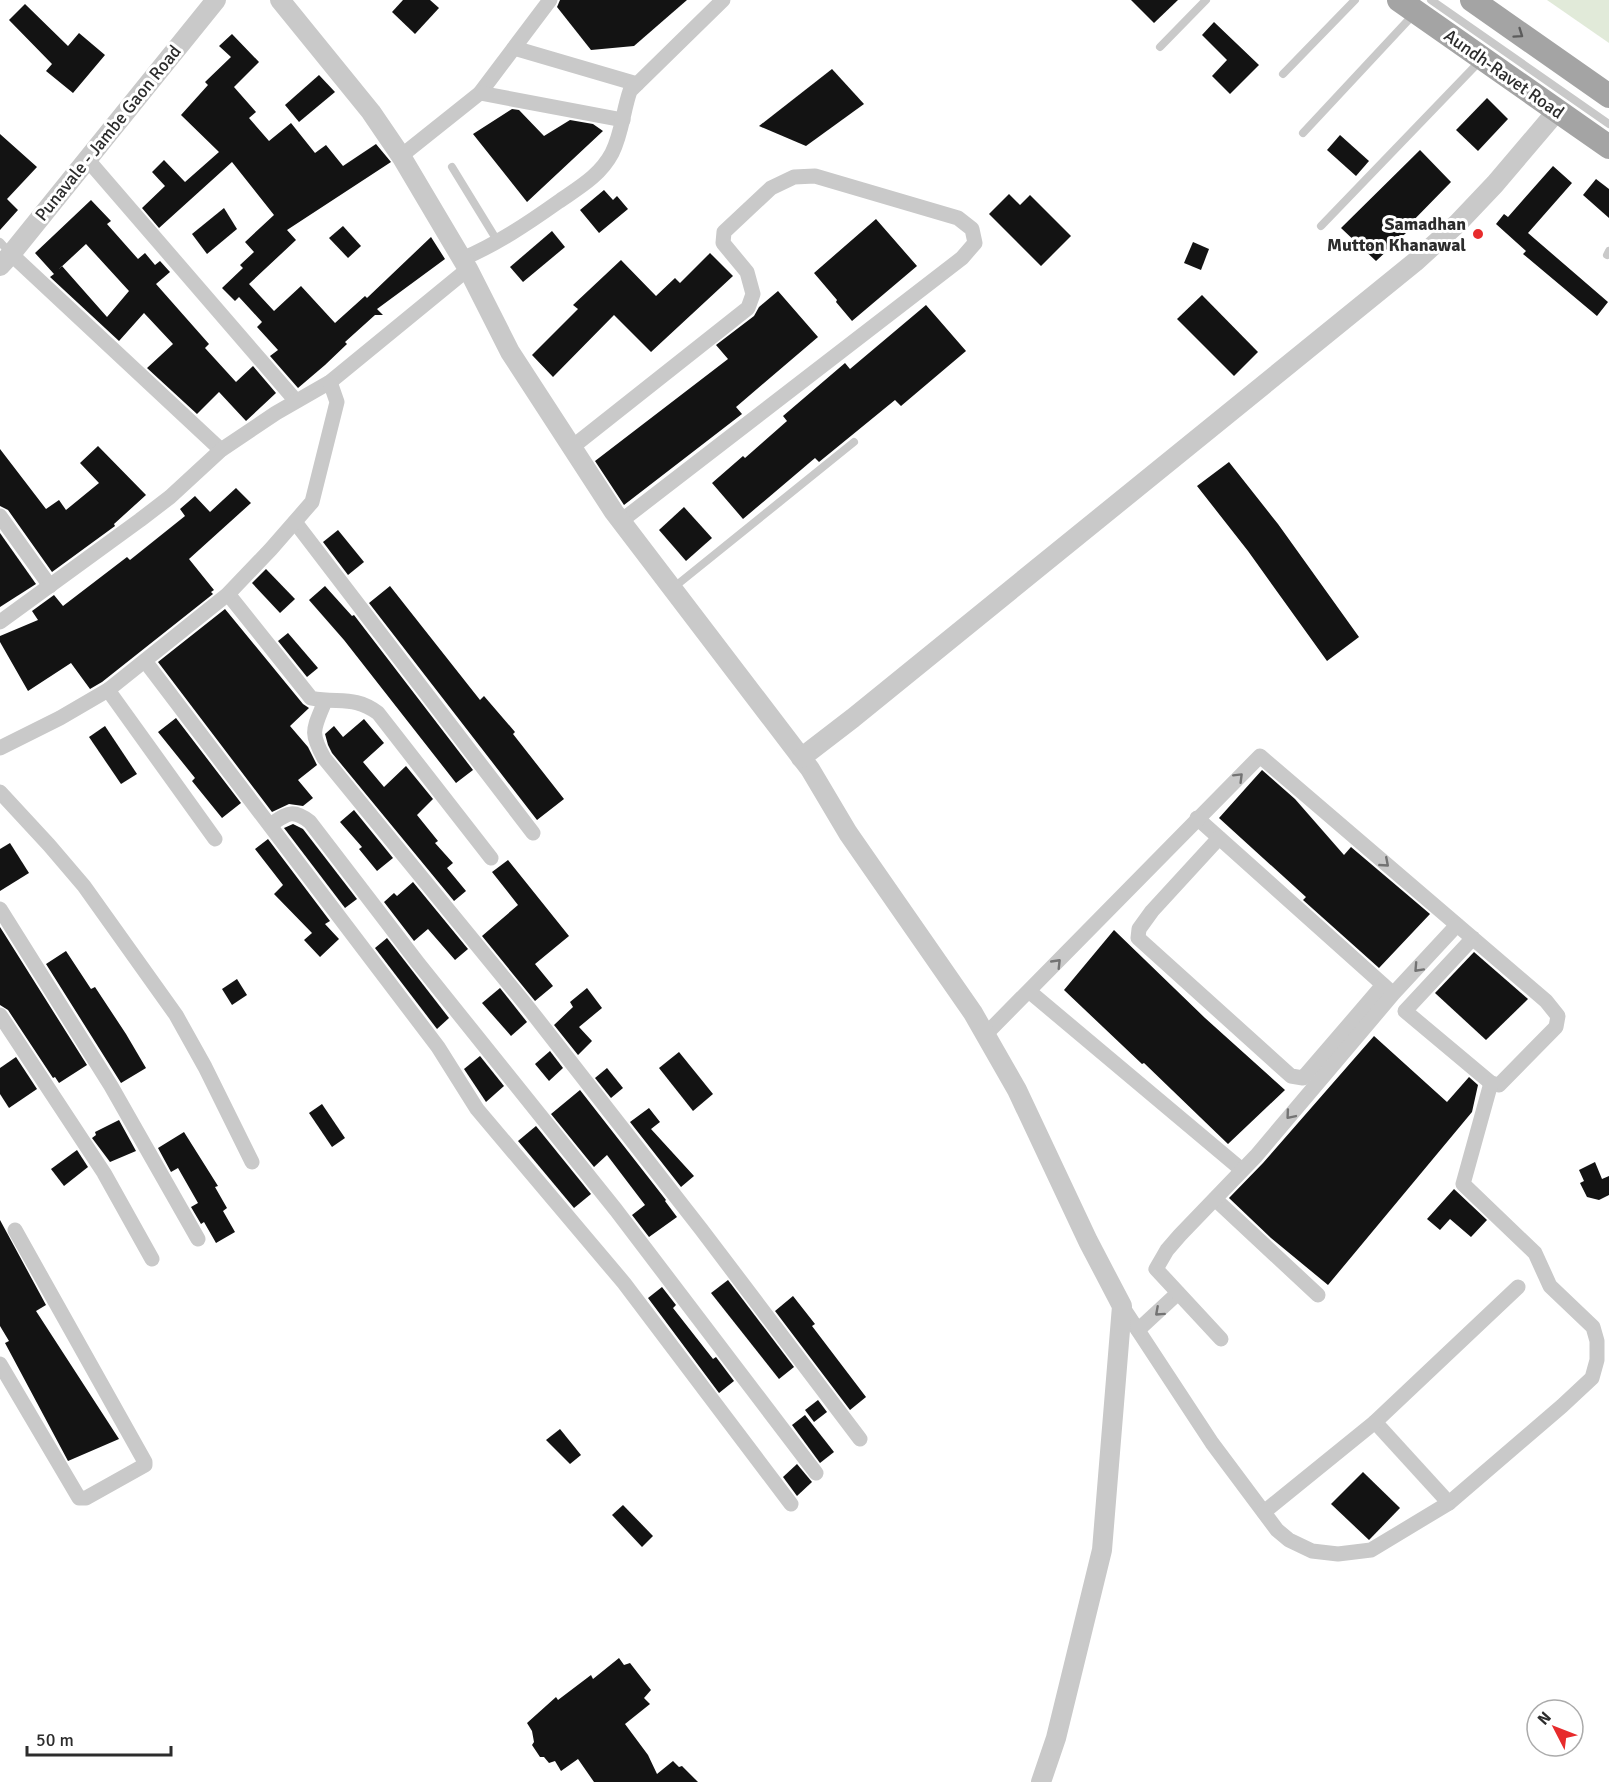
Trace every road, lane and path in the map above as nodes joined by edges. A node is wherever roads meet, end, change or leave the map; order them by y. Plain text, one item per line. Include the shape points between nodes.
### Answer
1 (216, 0) edge
2 (280, 0) edge
3 (550, 0) edge
4 (723, 0) edge
5 (1206, 0) edge
6 (1355, 0) edge
7 (1472, 0) edge
8 (1416, 4) edge
9 (1160, 47) dead end
10 (514, 48) junction
11 (1483, 59) junction
12 (1283, 74) dead end
13 (637, 84) junction
14 (480, 93) junction
15 (1609, 96) edge
16 (1557, 111) junction
17 (623, 120) junction
18 (1609, 124) edge
19 (1303, 133) dead end
20 (1609, 147) edge
21 (401, 156) junction
22 (87, 159) junction
23 (452, 167) dead end
24 (1321, 226) dead end
25 (498, 242) junction
26 (4, 254) edge
27 (465, 264) junction
28 (330, 382) junction
29 (296, 401) junction
30 (854, 442) dead end
31 (571, 448) junction
32 (221, 450) junction
33 (0, 516) edge
34 (621, 521) junction
35 (295, 522) junction
36 (50, 586) junction
37 (672, 589) junction
38 (228, 594) junction
39 (0, 622) edge
40 (145, 661) junction
41 (108, 690) junction
42 (325, 701) junction
43 (0, 748) edge
44 (801, 758) junction
45 (0, 792) edge
46 (1197, 818) junction
47 (270, 825) junction
48 (533, 833) dead end
49 (1219, 838) junction
50 (215, 839) dead end
51 (491, 858) dead end
52 (0, 909) edge
53 (1457, 925) junction
54 (1473, 938) junction
55 (1388, 989) junction
56 (1030, 992) junction
57 (0, 1015) edge
58 (986, 1035) junction
59 (1491, 1083) junction
60 (252, 1162) dead end
61 (1242, 1170) junction
62 (1215, 1199) junction
63 (15, 1230) dead end
64 (198, 1239) dead end
65 (152, 1259) dead end
66 (1518, 1287) dead end
67 (1178, 1293) junction
68 (1318, 1294) dead end
69 (1122, 1306) junction
70 (1138, 1330) junction
71 (1221, 1339) dead end
72 (0, 1364) edge
73 (1375, 1422) junction
74 (860, 1439) dead end
75 (816, 1473) dead end
76 (1449, 1503) junction
77 (790, 1504) dead end
78 (1264, 1512) junction
79 (1041, 1782) edge

1 - 22 street, Punavale - Jambe Gaon Road
2 - 21 street via 371,112
3 - 10 street
4 - 13 street
5 - 9 lane
6 - 12 lane
7 -> 15 main road
8 - 11 main road, Aundh-Ravet Road
8 - 18 lane
8 - 19 lane
10 - 13 street
10 - 14 street
11 - 16 main road, Aundh-Ravet Road
11 - 24 lane
13 - 17 street via 630,91
14 - 17 street
14 - 21 street
16 - 20 main road, Aundh-Ravet Road
16 - 44 street via 1495,184 1415,262
17 - 25 street via 612,153 597,175
21 - 27 street
22 - 26 street, Punavale - Jambe Gaon Road
22 - 29 street
23 - 25 lane
25 - 27 street
26 - 32 street
27 - 28 street
27 - 31 street via 510,352
28 - 29 street
28 - 35 street via 337,402 312,502
29 - 32 street
30 - 37 lane
31 - 34 street
31 - 34 street via 748,308 753,294 747,272 723,243 724,232 771,188 794,177 815,176 958,218 972,229 975,243 962,258
32 - 36 street via 106,547
33 - 36 street
34 - 37 street
35 - 38 street
35 - 48 street
36 - 39 street
37 - 44 street
38 - 40 street
38 - 42 street via 304,691 311,698
40 - 41 street
40 - 47 street
41 - 43 street
41 - 50 street
42 - 51 street via 357,701 378,713
42 - 74 street via 314,730 324,758 531,1011
44 - 58 street
45 - 60 street via 84,886 176,1015
46 - 49 street
46 -> 53 street via 1260,756
56 -> 46 street
47 - 75 street via 292,813 310,822 616,1210
47 - 77 street via 438,1047 477,1109 624,1283
49 - 55 street
49 - 55 street via 1152,911 1139,929 1138,938 1291,1076 1303,1078
52 - 64 street via 111,1086
53 - 54 street
53 -> 55 street
54 - 59 street via 1405,1011
54 - 59 street via 1558,1016 1556,1027 1499,1085
55 -> 61 street
56 - 58 street
56 - 61 street
57 - 65 street via 104,1173
58 - 69 street via 1017,1090
59 - 76 street via 1463,1184 1535,1253 1550,1286 1593,1327 1597,1360 1592,1378
61 - 62 street
62 - 67 street via 1167,1250 1156,1269
62 - 68 street
63 - 72 street via 145,1465 86,1498 79,1498
66 - 73 street
67 -> 70 street
67 - 71 street
69 - 70 street
69 - 79 street via 1102,1550 1056,1738
70 - 78 street via 1212,1443
73 - 76 street
73 - 78 street
76 - 78 street via 1371,1550 1338,1554 1312,1551 1289,1540

